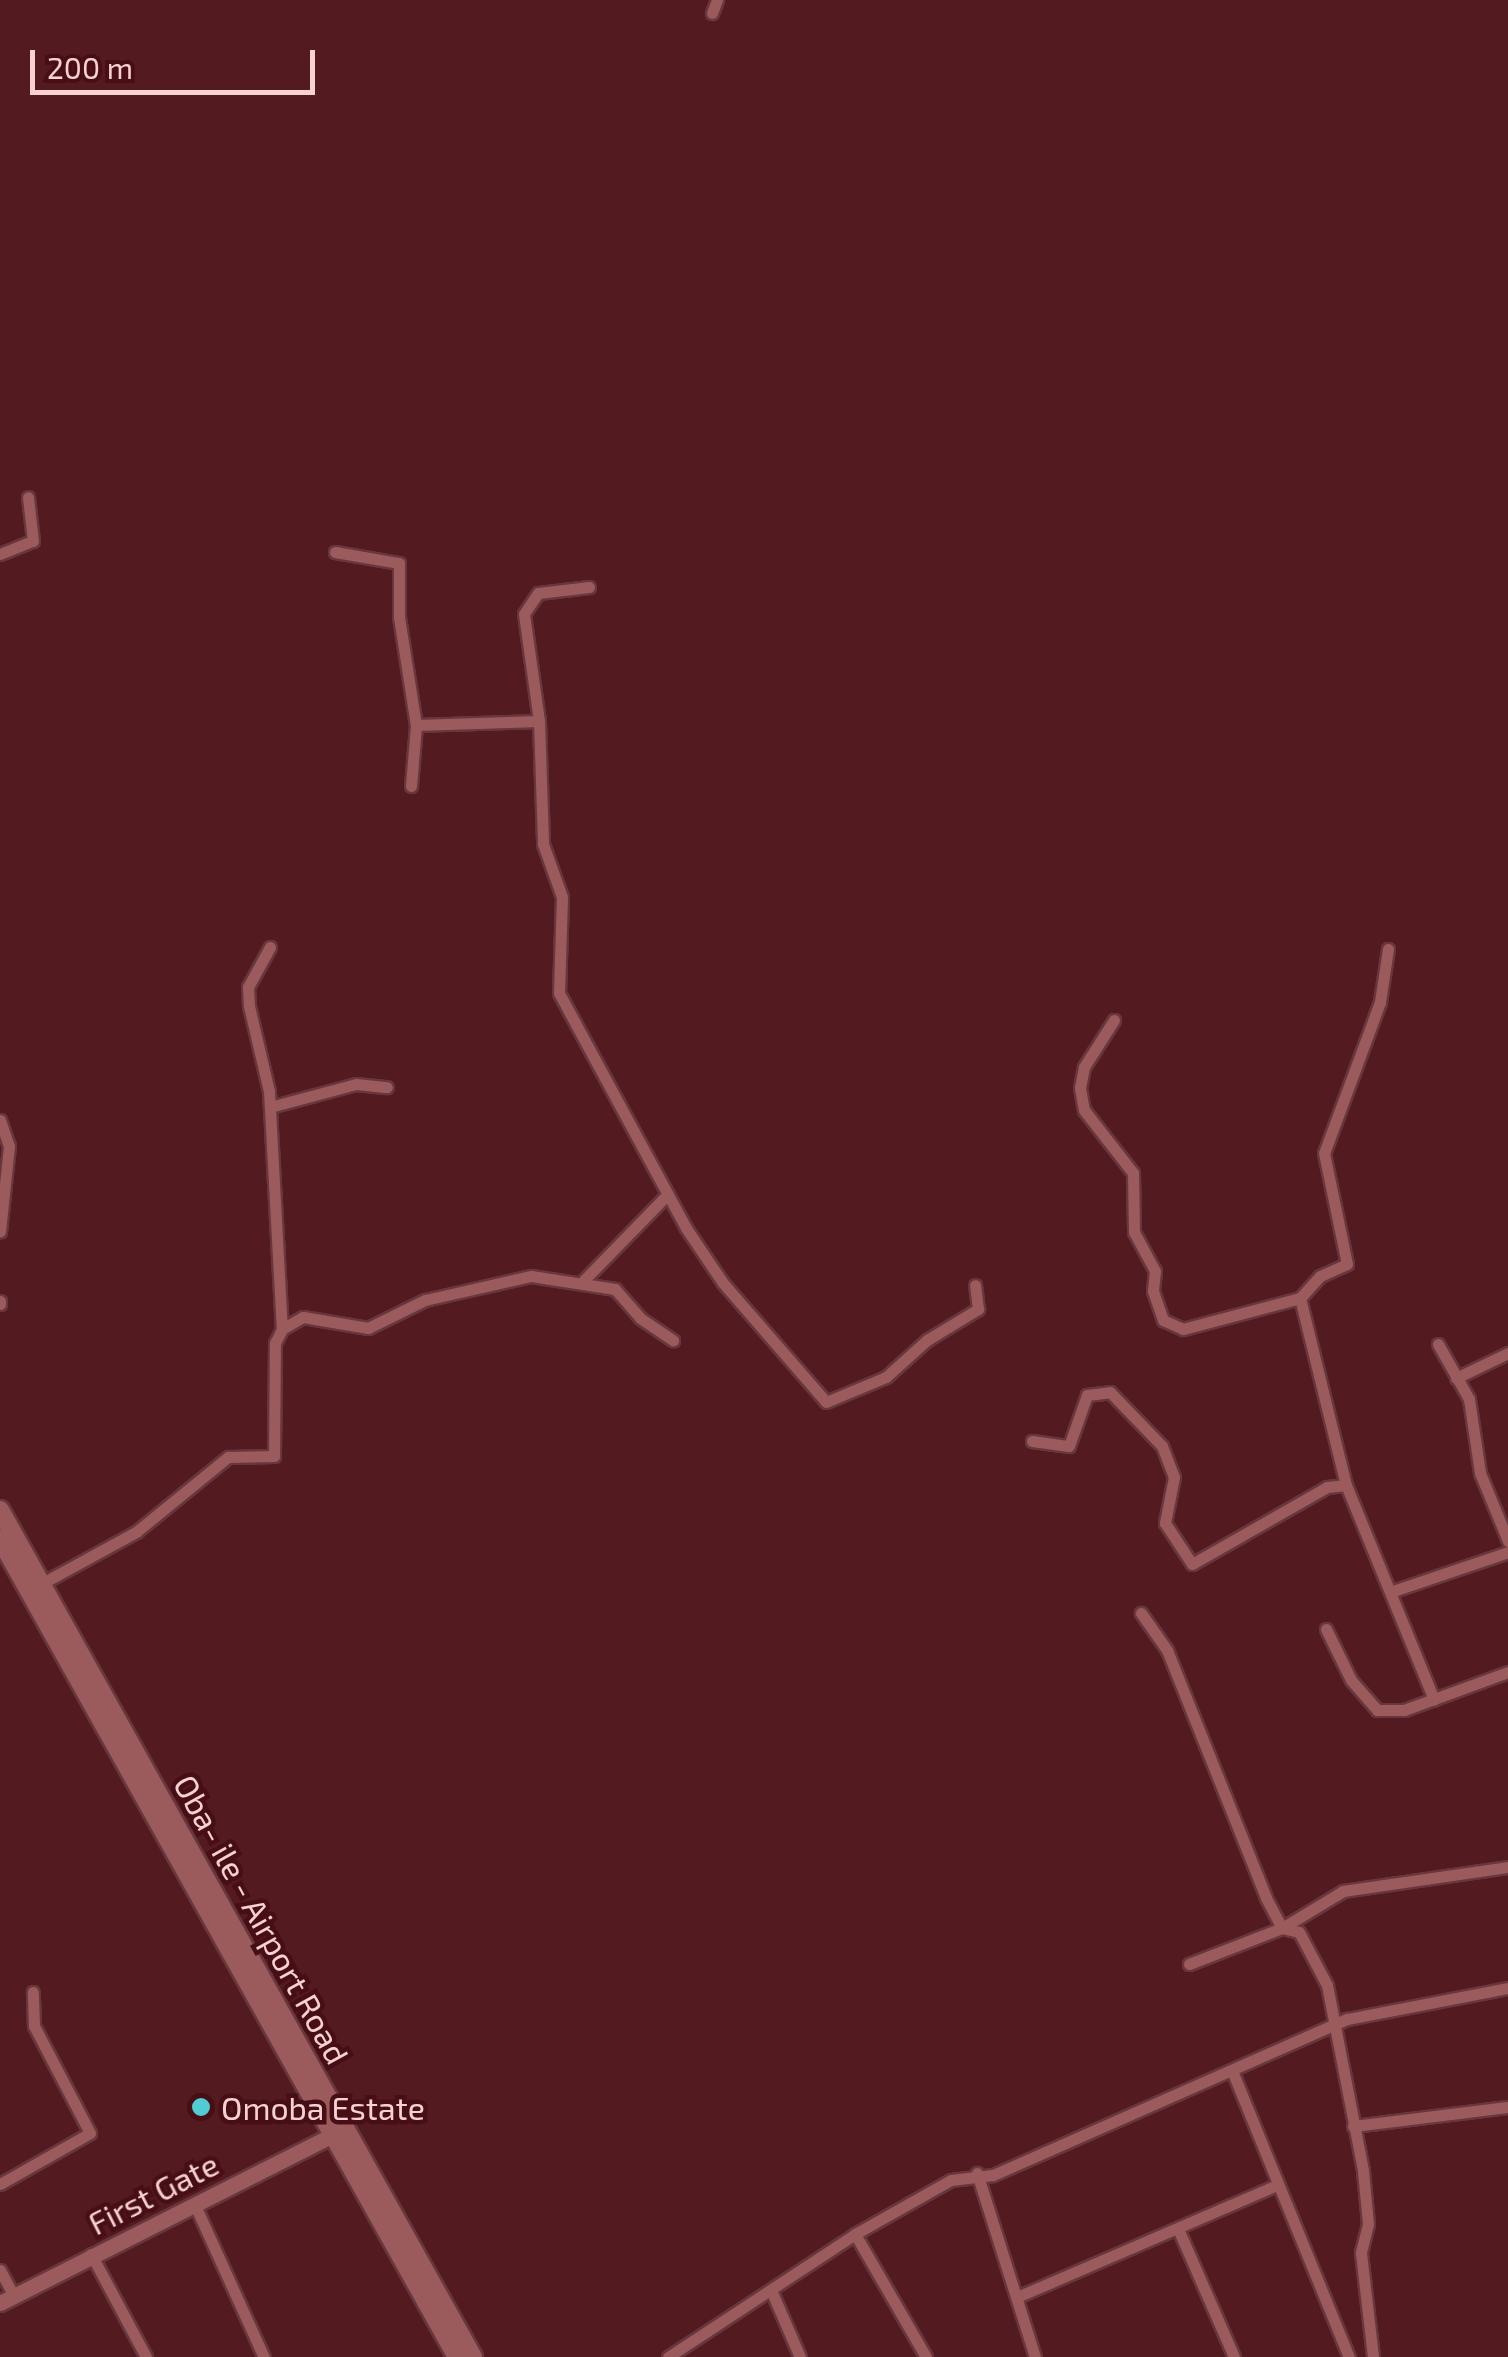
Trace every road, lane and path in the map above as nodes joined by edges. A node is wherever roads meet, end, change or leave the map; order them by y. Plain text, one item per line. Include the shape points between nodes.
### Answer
1 (717, 0) edge
2 (712, 13) dead end
3 (28, 497) dead end
4 (335, 552) dead end
5 (0, 554) edge
6 (588, 587) dead end
7 (538, 721) junction
8 (416, 725) junction
9 (411, 786) dead end
10 (270, 947) dead end
11 (1388, 949) dead end
12 (1114, 1020) dead end
13 (387, 1087) dead end
14 (270, 1107) junction
15 (0, 1120) edge
16 (668, 1194) junction
17 (0, 1232) edge
18 (584, 1280) junction
19 (975, 1286) dead end
20 (1300, 1298) junction
21 (282, 1329) junction
22 (673, 1340) dead end
23 (1438, 1344) dead end
24 (1508, 1353) edge
25 (1456, 1378) junction
26 (1032, 1441) dead end
27 (1346, 1486) junction
28 (0, 1510) edge
29 (1508, 1537) edge
30 (0, 1539) edge
31 (1508, 1552) edge
32 (36, 1588) junction
33 (1394, 1591) junction
34 (1142, 1613) dead end
35 (1326, 1630) dead end
36 (1508, 1672) edge
37 (1434, 1700) junction
38 (1508, 1866) edge
39 (222, 1922) junction
40 (1282, 1928) junction
41 (1189, 1964) dead end
42 (1508, 1988) edge
43 (34, 1992) dead end
44 (1335, 2025) junction
45 (1233, 2073) junction
46 (1508, 2106) edge
47 (1353, 2126) junction
48 (332, 2135) junction
49 (977, 2174) junction
50 (0, 2184) edge
51 (1277, 2185) junction
52 (194, 2203) junction
53 (1180, 2232) junction
54 (855, 2234) junction
55 (91, 2254) junction
56 (0, 2270) edge
57 (771, 2290) junction
58 (1017, 2297) junction
59 (7, 2300) edge
60 (144, 2354) edge
61 (130, 2357) edge
62 (264, 2357) edge
63 (457, 2357) edge
64 (472, 2357) edge
65 (668, 2357) edge
66 (800, 2357) edge
67 (926, 2357) edge
68 (1035, 2357) edge
69 (1234, 2357) edge
70 (1349, 2357) edge
71 (1373, 2357) edge

1 - 2 street
3 - 5 street via 33,541
4 - 8 street via 399,563 399,617
6 - 7 street via 538,594 528,602
7 - 8 street
7 - 16 street via 543,844 562,897 559,993
8 - 9 street
10 - 14 street via 248,986
11 - 20 street via 1380,1002 1324,1153 1347,1264 1320,1276
12 - 20 street via 1084,1067 1080,1088 1084,1110 1133,1173 1134,1232 1156,1270 1152,1291 1163,1320 1182,1328
13 - 14 street via 356,1084
14 - 21 street
15 - 17 street via 9,1146
16 - 18 street
16 - 19 street via 723,1283 826,1402 886,1377 927,1340 978,1309
18 - 21 street via 512,1276 466,1296 425,1300 368,1328 312,1315
18 - 22 street via 619,1292 640,1318
20 - 27 street
21 - 32 street via 272,1356 276,1454 228,1457 136,1532
23 - 25 street
24 - 25 street
25 - 29 street via 1471,1406 1480,1473
26 - 27 street via 1073,1443 1088,1395 1110,1392 1162,1446 1174,1477 1165,1523 1192,1564 1327,1488
27 - 33 street
28 - 32 main road, Oba- ile - Airport Road
30 - 32 main road, Oba- ile - Airport Road
31 - 33 street
32 - 39 main road, Oba- ile - Airport Road
33 - 37 street
34 - 40 street via 1168,1650
35 - 37 street via 1351,1680 1377,1710
36 - 37 street
38 - 40 street via 1352,1888
39 - 48 main road, Oba- ile - Airport Road
39 - 64 main road, Oba- ile - Airport Road
40 - 41 street
40 - 44 street via 1299,1932 1313,1952
42 - 44 street
43 - 50 street via 34,2026 90,2134
44 - 45 street
44 - 47 street
45 - 49 street via 993,2175
45 - 51 street
46 - 47 street
47 - 71 street via 1367,2206 1361,2252
48 - 52 street, First Gate
48 - 63 main road, Oba- ile - Airport Road
49 - 54 street via 926,2192
49 - 58 street
51 - 53 street
51 - 70 street
52 - 55 street, First Gate
52 - 62 street
53 - 58 street
53 - 69 street
54 - 57 street
54 - 67 street
55 - 59 street, First Gate
55 - 60 street
56 - 59 street
57 - 65 street
57 - 66 street
58 - 68 street
60 - 61 street

